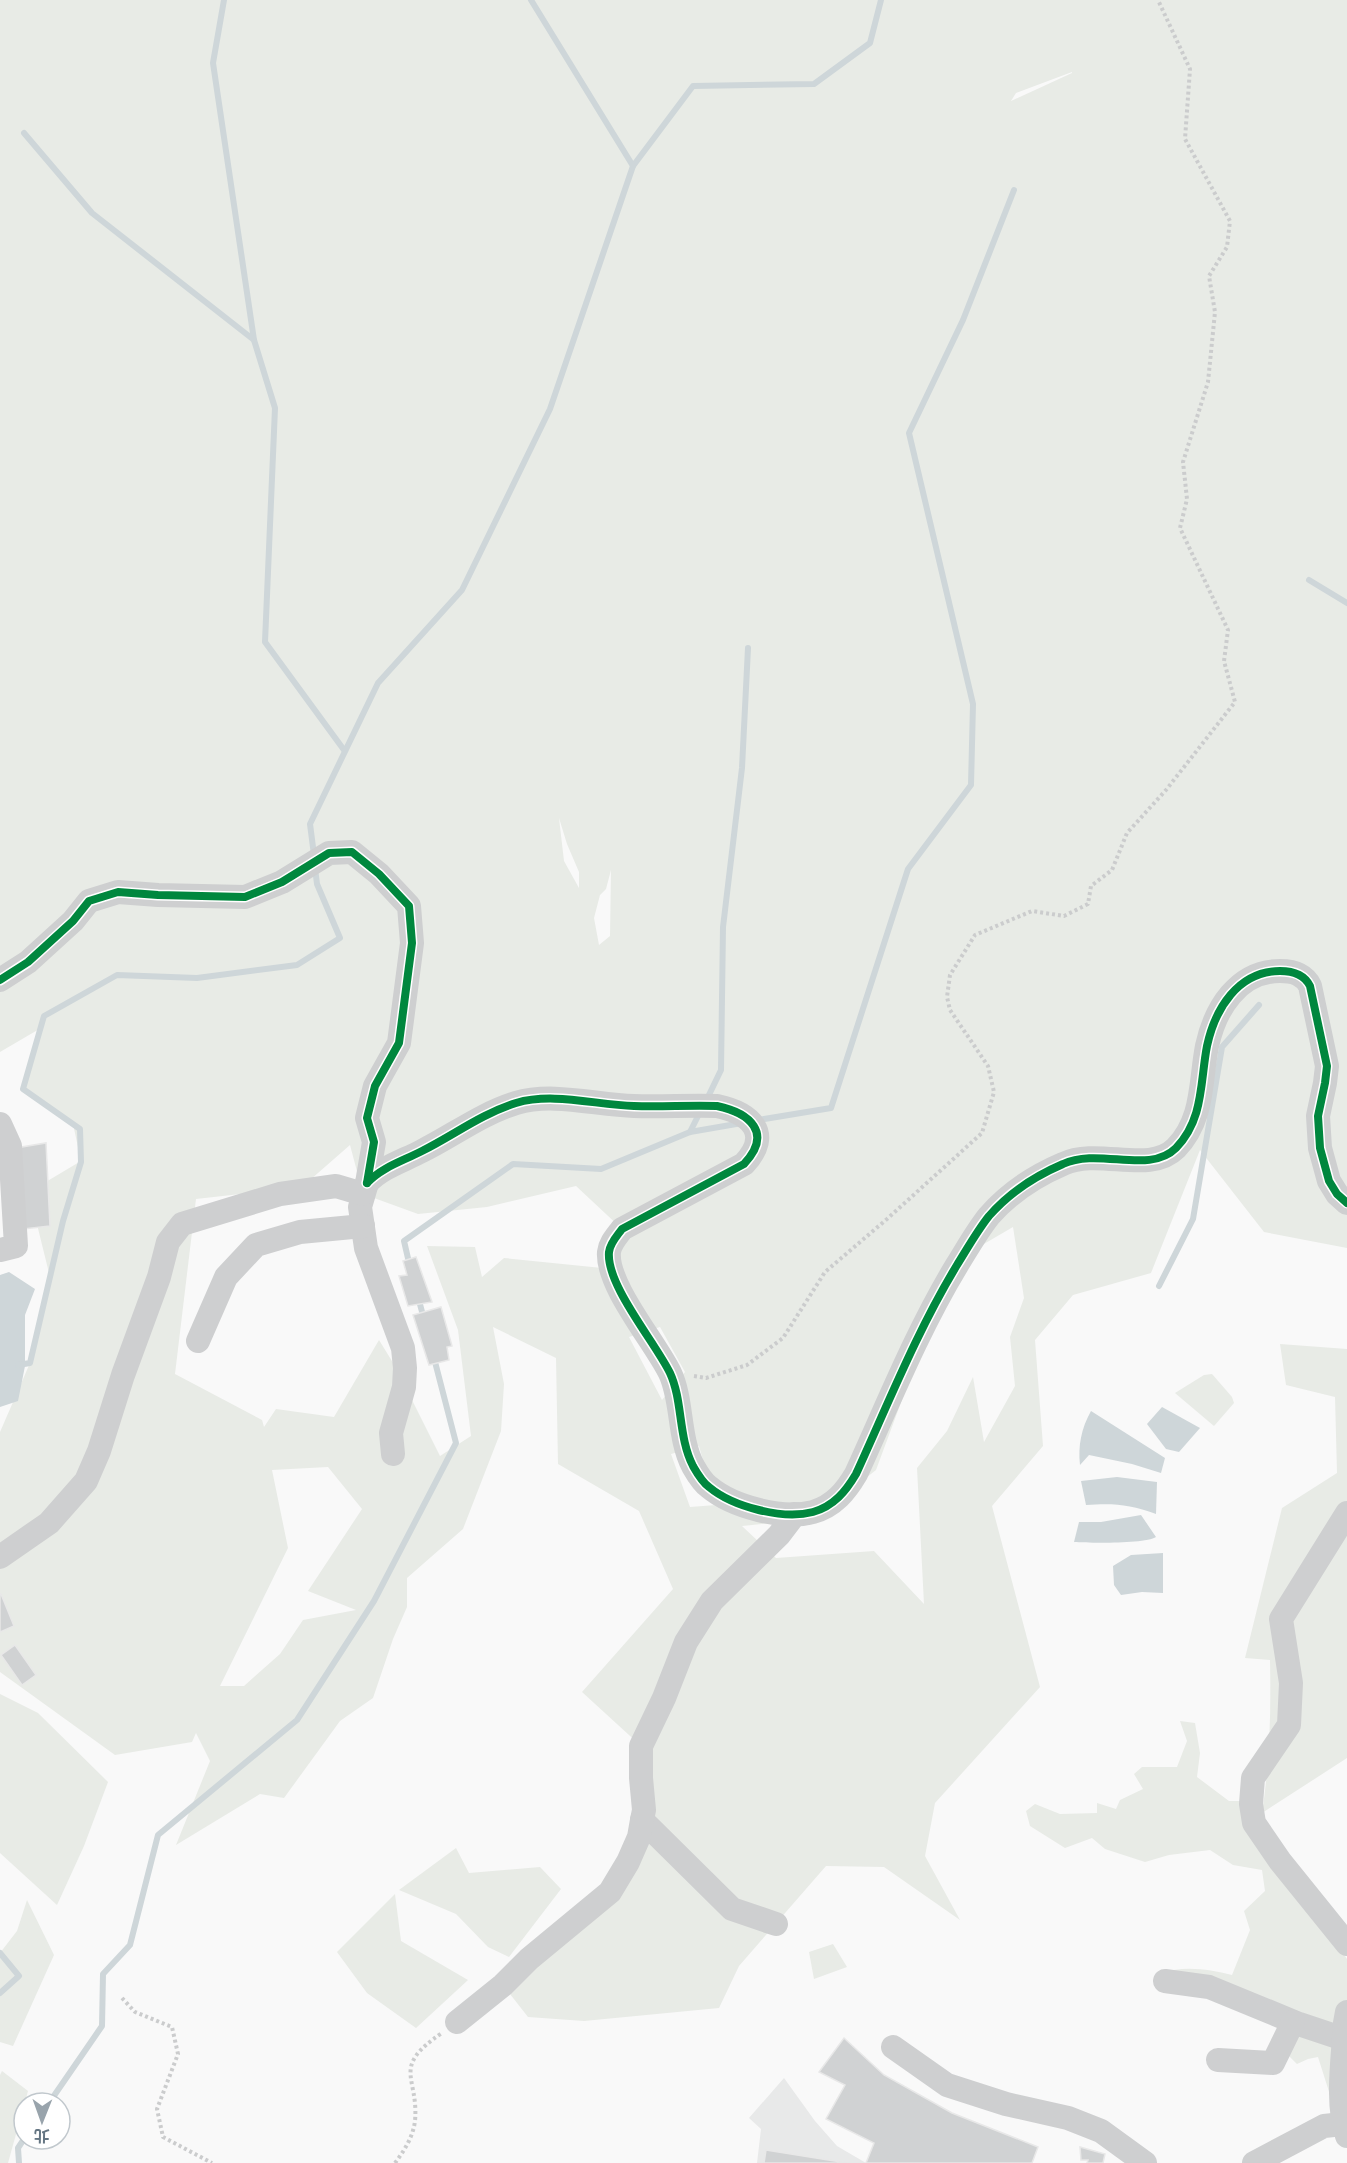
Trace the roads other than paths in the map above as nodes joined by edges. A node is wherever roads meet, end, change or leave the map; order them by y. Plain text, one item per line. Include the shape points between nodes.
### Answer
1 (0, 980) edge
2 (0, 1124) edge
3 (365, 1188) junction
4 (1347, 1203) edge
5 (363, 1226) junction
6 (0, 1250) edge
7 (198, 1341) dead end
8 (393, 1454) dead end
9 (1347, 1513) edge
10 (795, 1514) junction
11 (0, 1557) edge
12 (642, 1820) junction
13 (776, 1924) dead end
14 (1347, 1944) edge
15 (1165, 1980) dead end
16 (1347, 2012) edge
17 (457, 2022) road end
18 (1293, 2022) junction
19 (1344, 2039) junction
20 (893, 2047) dead end
21 (1218, 2060) dead end
22 (1345, 2130) edge
23 (1145, 2163) edge
24 (1254, 2163) edge

1 - 3 street via 28,962 89,901 118,892 245,897 282,882 329,853 352,852 409,906 412,943 399,1042 375,1086 367,1118 374,1142
2 - 6 street via 10,1146 16,1246
3 - 5 street via 360,1207
3 - 10 street via 381,1171 478,1118 518,1103 561,1100 717,1107 746,1116 757,1134 753,1154 744,1164 622,1229 612,1241 609,1253 620,1289 669,1371 684,1442 692,1463 709,1487 747,1506
3 - 11 street via 336,1186 280,1194 182,1224 168,1242 86,1481 49,1524
4 - 10 street via 1329,1181 1320,1148 1318,1116 1327,1066 1310,986 1302,976 1288,971 1255,976 1237,986 1220,1011 1208,1044 1196,1115 1180,1143 1163,1156 1147,1160 1089,1157 1068,1161 1019,1189 996,1209 969,1245 934,1305 845,1491 831,1504
5 - 7 street via 300,1232 255,1245 226,1277
5 - 8 street via 366,1248 403,1348 404,1387 391,1433
9 - 14 street via 1281,1618 1291,1683 1289,1725 1253,1778 1251,1804 1254,1823 1267,1842
10 - 12 street via 712,1601 686,1642 641,1746
12 - 13 street via 732,1909
12 - 17 street via 628,1863 610,1892
15 - 18 street via 1209,1987
16 - 19 street
18 - 19 street
18 - 21 street via 1273,2063
19 - 22 street
20 - 23 street via 947,2085 1068,2118 1101,2131
22 - 24 street via 1324,2126

